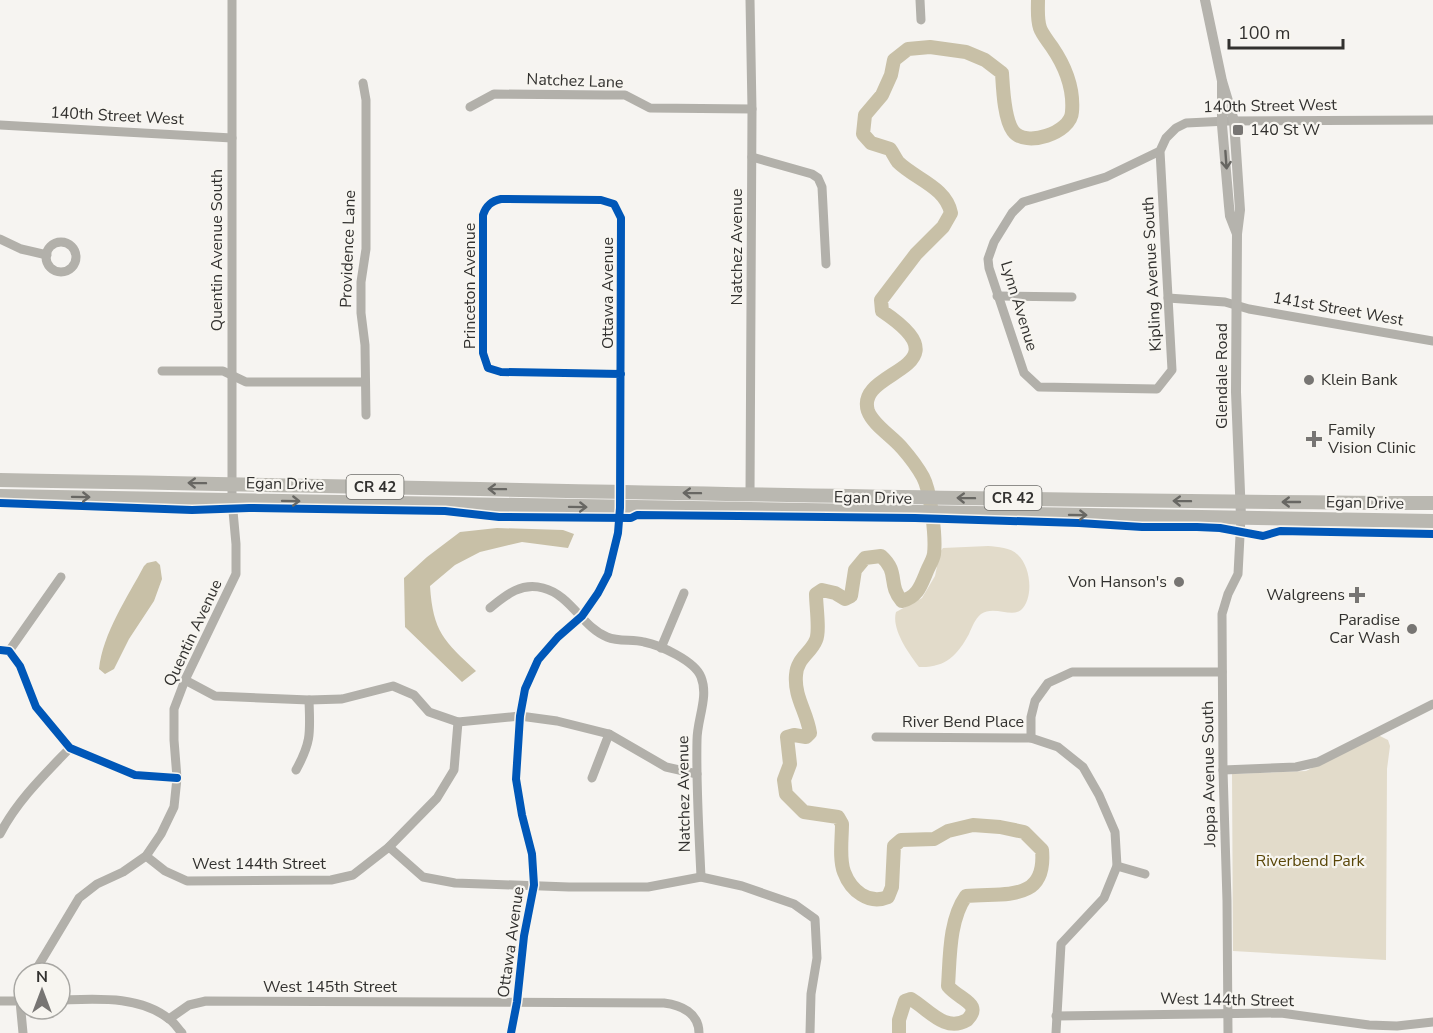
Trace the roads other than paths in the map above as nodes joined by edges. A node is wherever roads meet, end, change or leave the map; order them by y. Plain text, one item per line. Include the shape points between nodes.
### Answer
1 (232, 0) edge
2 (750, 0) edge
3 (920, 0) edge
4 (1205, 0) edge
5 (921, 20) dead end
6 (1222, 81) junction
7 (363, 83) dead end
8 (470, 107) dead end
9 (752, 109) junction
10 (1433, 120) edge
11 (1222, 121) junction
12 (1234, 121) junction
13 (0, 125) edge
14 (232, 138) junction
15 (1160, 151) junction
16 (752, 157) junction
17 (1023, 202) joint
18 (489, 205) joint
19 (1237, 234) junction
20 (0, 239) edge
21 (47, 255) dead end
22 (826, 264) dead end
23 (998, 296) junction
24 (1072, 297) dead end
25 (1168, 298) junction
26 (1238, 305) junction
27 (1433, 341) edge
28 (162, 371) dead end
29 (621, 374) junction
30 (232, 375) junction
31 (365, 382) junction
32 (1157, 389) joint
33 (366, 415) dead end
34 (0, 480) edge
35 (233, 484) junction
36 (620, 492) junction
37 (750, 494) junction
38 (0, 496) edge
39 (232, 500) junction
40 (1240, 502) junction
41 (1433, 502) edge
42 (620, 508) junction
43 (1433, 515) edge
44 (1241, 518) junction
45 (1358, 520) junction
46 (1433, 521) edge
47 (61, 577) dead end
48 (684, 593) dead end
49 (490, 608) dead end
50 (582, 616) junction
51 (661, 648) junction
52 (5, 650) edge
53 (1222, 672) junction
54 (185, 680) junction
55 (309, 700) junction
56 (1433, 704) edge
57 (520, 716) junction
58 (458, 723) junction
59 (609, 734) junction
60 (876, 737) dead end
61 (1031, 738) junction
62 (70, 748) junction
63 (296, 770) dead end
64 (1223, 770) junction
65 (697, 774) junction
66 (177, 778) junction
67 (592, 778) dead end
68 (0, 834) edge
69 (389, 847) junction
70 (146, 856) junction
71 (1117, 866) junction
72 (1145, 874) dead end
73 (701, 877) junction
74 (534, 885) junction
75 (41, 961) edge
76 (72, 1000) edge
77 (517, 1002) junction
78 (1227, 1014) junction
79 (1056, 1016) junction
80 (170, 1019) junction
81 (1433, 1022) edge
82 (182, 1033) edge
83 (511, 1033) edge
84 (699, 1033) edge
85 (810, 1033) edge
86 (1056, 1033) edge
87 (1228, 1033) edge

1 - 14 street, Quentin Avenue South
2 - 9 street, Natchez Avenue
3 - 5 street
4 - 6 main road, Glendale Road
6 - 11 main road, Glendale Road
6 - 12 main road, Glendale Road
7 - 31 street, Providence Lane via 366,249 361,313 366,345
8 - 9 street, Natchez Lane via 494,94 625,95 650,108
9 - 16 street, Natchez Avenue
10 - 12 street, 140th Street West
11 - 12 street, 140th Street West
11 - 15 street, 140th Street West via 1186,123 1176,128
11 -> 19 main road, Glendale Road via 1230,216
12 - 19 main road, Glendale Road via 1240,210
13 - 14 street, 140th Street West
14 - 30 street, Quentin Avenue South
15 - 17 street, 140th Street West via 1106,177
15 - 25 street, Kipling Avenue South
16 - 22 street via 818,178 822,188
16 - 37 street, Natchez Avenue
17 - 23 street, Lynn Avenue via 990,251 989,268
18 - 29 street, Princeton Avenue via 483,215 483,353 488,368 501,372
18 - 29 street, Ottawa Avenue via 501,199 601,200 614,204 621,218
19 - 26 main road, Glendale Road
20 - 21 street
23 - 24 street
23 - 32 street, Lynn Avenue via 1024,373 1039,387
25 - 26 street, 141st Street West
25 - 32 street, Kipling Avenue South via 1172,370
26 - 27 street, 141st Street West
26 - 40 main road, Glendale Road
28 - 30 street via 223,371
29 - 36 street, Ottawa Avenue
30 - 31 street via 246,382
30 - 35 street, Quentin Avenue South
31 - 33 street, Providence Lane
35 -> 34 highway, Egan Drive / CR 42
36 -> 35 highway, Egan Drive / CR 42
35 - 39 street, Quentin Avenue South
37 -> 36 highway, Egan Drive / CR 42
36 - 42 street, Ottawa Avenue
40 -> 37 highway, Egan Drive / CR 42
38 -> 39 highway, Egan Drive / CR 42
39 -> 42 highway, Egan Drive / CR 42
39 - 54 street, Quentin Avenue via 237,574
41 -> 40 highway, Egan Drive / CR 42
40 - 44 main road, Glendale Road
42 -> 44 highway, Egan Drive / CR 42
42 - 50 street, Ottawa Avenue via 608,574
43 - 45 highway
44 - 45 highway, Egan Drive / CR 42
44 - 53 street, Joppa Avenue South via 1238,574 1222,614
45 - 46 highway, Egan Drive / CR 42
47 - 52 street
48 - 51 street
49 - 50 street via 515,589 535,586 554,593
50 - 51 street via 590,627 609,638
50 - 57 street, Ottawa Avenue via 538,660 525,689
51 - 65 street, Natchez Avenue via 687,661 701,675 704,695 697,736
52 - 62 street via 20,666 36,707
53 - 61 street, River Bend Place via 1072,672 1048,683 1035,701
53 - 64 street, Joppa Avenue South
54 - 55 street via 216,696
54 - 66 street, Quentin Avenue via 174,709
55 - 58 street via 342,699 393,686 414,695 429,712
55 - 63 street via 310,738
56 - 64 street via 1318,762 1296,767
57 - 58 street
57 - 59 street
57 - 74 street, Ottawa Avenue via 516,779 532,854
58 - 69 street via 454,770 437,798
59 - 65 street via 666,767
59 - 67 street
60 - 61 street, River Bend Place
61 - 71 street via 1058,747 1083,767 1115,832
62 - 66 street via 135,775
62 - 68 street via 16,808
64 - 78 street, Joppa Avenue South
65 - 73 street, Natchez Avenue
66 - 70 street, Quentin Avenue via 174,807
69 - 70 street, West 144th Street via 353,875 331,880 187,881
69 - 74 street via 423,877 455,883
70 - 75 street, Quentin Avenue via 79,898
71 - 72 street
71 - 79 street via 1104,898 1061,944
73 - 74 street via 648,887
73 - 85 street via 794,904 815,919 817,958
74 - 77 street, Ottawa Avenue
76 - 80 street via 140,1004
77 - 80 street, West 145th Street via 206,1001 189,1005
77 - 83 street, Ottawa Avenue
77 - 84 street, West 145th Street via 679,1005 691,1013
78 - 79 street, West 144th Street
78 - 81 street, West 144th Street via 1281,1013 1369,1025
78 - 87 street, Joppa Avenue South
79 - 86 street
80 - 82 street

